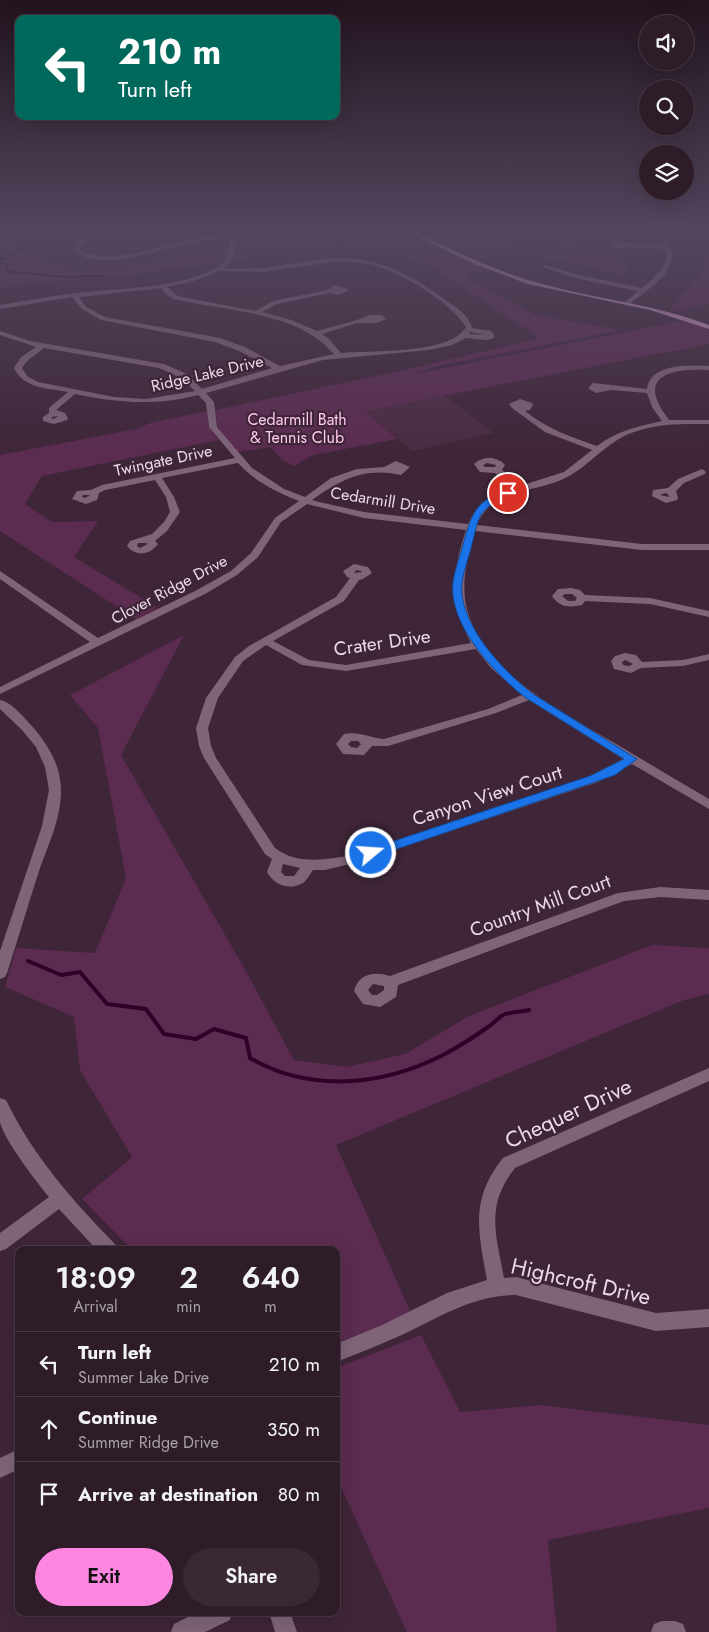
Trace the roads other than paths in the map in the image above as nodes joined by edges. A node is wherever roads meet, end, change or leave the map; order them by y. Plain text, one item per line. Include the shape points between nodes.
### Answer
1 (83, 306) edge
2 (220, 306) edge
3 (268, 306) edge
4 (448, 306) edge
5 (637, 306) edge
6 (256, 313) junction
7 (368, 320) dead end
8 (709, 326) edge
9 (0, 333) edge
10 (316, 334) junction
11 (42, 346) junction
12 (339, 356) junction
13 (709, 368) edge
14 (279, 370) junction
15 (606, 387) dead end
16 (648, 390) junction
17 (74, 391) junction
18 (201, 391) junction
19 (520, 409) dead end
20 (54, 414) dead end
21 (667, 422) junction
22 (709, 422) edge
23 (598, 449) junction
24 (240, 460) junction
25 (709, 466) edge
26 (386, 469) dead end
27 (497, 470) dead end
28 (705, 473) edge
29 (157, 477) junction
30 (521, 488) junction
31 (670, 491) dead end
32 (93, 493) dead end
33 (303, 500) junction
34 (472, 528) junction
35 (148, 540) dead end
36 (709, 547) edge
37 (0, 574) edge
38 (355, 577) dead end
39 (582, 598) dead end
40 (709, 614) edge
41 (266, 641) junction
42 (98, 643) junction
43 (478, 645) junction
44 (709, 657) edge
45 (639, 665) dead end
46 (0, 691) edge
47 (529, 696) junction
48 (0, 703) edge
49 (367, 742) dead end
50 (632, 759) junction
51 (709, 805) edge
52 (279, 858) junction
53 (309, 865) junction
54 (709, 895) edge
55 (0, 973) edge
56 (389, 982) dead end
57 (709, 1074) edge
58 (0, 1105) edge
59 (59, 1199) junction
60 (0, 1244) edge
61 (105, 1246) edge
62 (497, 1286) junction
63 (709, 1318) edge
64 (340, 1351) edge
65 (15, 1461) edge
66 (0, 1468) edge
67 (214, 1616) edge
68 (280, 1616) edge
69 (182, 1632) edge
70 (286, 1632) edge
71 (662, 1632) edge
72 (675, 1632) edge

1 - 14 street via 103,319 217,340 242,349
2 - 6 street
3 - 6 street
4 - 12 street, Ridge Lake Drive via 468,324 467,333 444,346
5 - 8 main road
6 - 10 street
7 - 10 street
9 - 11 street, Cedarmill Drive via 16,341
10 - 12 street via 328,341
11 - 17 street, Ridge Lake Drive via 21,362 19,371 38,384
11 - 18 street, Cedarmill Drive via 161,366 184,376
12 - 14 street, Ridge Lake Drive
13 - 16 street via 674,368 658,377
14 - 18 street, Ridge Lake Drive
15 - 16 street
16 - 21 street via 651,403
17 - 18 street, Ridge Lake Drive via 145,401
17 - 20 street via 55,406
18 - 24 street, Cedarmill Drive via 212,407 213,427
19 - 23 street via 547,431
21 - 22 street
21 - 23 street via 634,428
23 - 30 street via 567,474
24 - 29 street, Twingate Drive
24 - 33 street, Cedarmill Drive via 266,483
25 - 28 street via 696,466 697,470
26 - 33 street, Clover Ridge Drive via 343,476
27 - 30 street
28 - 31 street via 681,481
29 - 32 street, Twingate Drive via 102,488
29 - 35 street via 175,512 166,526
30 - 34 street via 484,504
33 - 34 street, Cedarmill Drive via 364,515
33 - 42 street, Clover Ridge Drive via 278,520 255,555 234,573
34 - 36 street, Cedarmill Drive via 642,548
34 - 43 street via 460,567 458,596
37 - 42 street
38 - 41 street via 340,599
39 - 40 street via 650,601
41 - 43 street, Crater Drive via 306,663 346,668
41 - 52 street via 239,659 212,698 204,720 203,737 210,758 260,838
42 - 46 street, Clover Ridge Drive
43 - 47 street
44 - 45 street via 676,664
47 - 49 street via 492,712 384,743
47 - 50 street
48 - 55 street via 34,735 54,779 53,806 46,833
50 - 51 street
50 - 53 street, Canyon View Court via 594,779 353,859
52 - 53 street, Canyon View Court
52 - 53 street via 274,872 278,879 284,881 299,879
54 - 56 street, Country Mill Court via 660,892 623,896
57 - 62 street, Chequer Drive via 509,1163 496,1176 485,1206
58 - 59 street via 13,1134
59 - 60 street
59 - 61 street
62 - 63 street, Highcroft Drive via 516,1286 656,1322
62 - 64 street, Highcroft Drive via 463,1294
65 - 66 street
67 - 69 street
68 - 70 street
71 - 72 street

